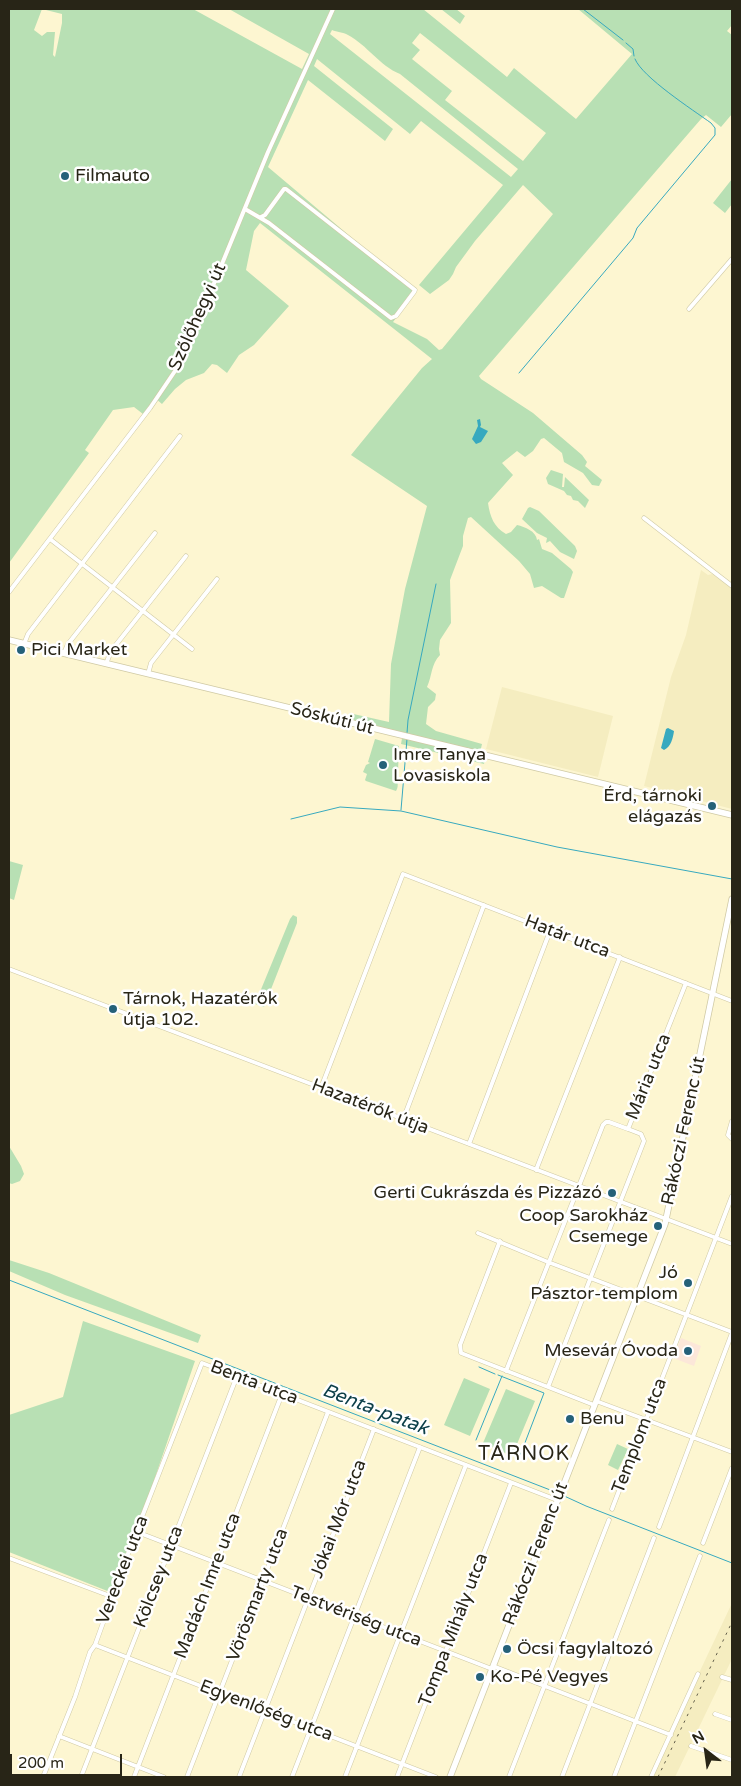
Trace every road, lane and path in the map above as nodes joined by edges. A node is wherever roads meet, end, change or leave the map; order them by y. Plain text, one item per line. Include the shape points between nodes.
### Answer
1 (332, 9) edge
2 (245, 209) junction
3 (261, 217) junction
4 (732, 258) edge
5 (690, 309) dead end
6 (180, 436) dead end
7 (644, 518) dead end
8 (155, 533) dead end
9 (50, 539) junction
10 (186, 556) dead end
11 (83, 564) junction
12 (217, 579) dead end
13 (732, 586) edge
14 (113, 588) junction
15 (9, 592) edge
16 (143, 611) junction
17 (174, 634) junction
18 (9, 640) edge
19 (24, 644) junction
20 (192, 649) dead end
21 (64, 654) junction
22 (106, 664) junction
23 (148, 674) junction
24 (732, 817) edge
25 (732, 899) edge
26 (484, 905) junction
27 (550, 931) junction
28 (620, 957) junction
29 (9, 969) edge
30 (686, 983) junction
31 (713, 993) junction
32 (732, 1001) edge
33 (321, 1088) junction
34 (402, 1120) junction
35 (732, 1121) edge
36 (628, 1129) junction
37 (730, 1138) edge
38 (469, 1144) junction
39 (536, 1170) junction
40 (578, 1187) junction
41 (732, 1196) edge
42 (620, 1202) junction
43 (666, 1219) junction
44 (478, 1233) dead end
45 (716, 1238) junction
46 (500, 1241) junction
47 (732, 1244) edge
48 (548, 1262) junction
49 (591, 1278) junction
50 (637, 1296) junction
51 (687, 1315) junction
52 (732, 1333) edge
53 (202, 1363) joint
54 (506, 1371) junction
55 (237, 1376) junction
56 (548, 1388) junction
57 (282, 1394) junction
58 (595, 1403) junction
59 (328, 1412) junction
60 (647, 1420) junction
61 (374, 1429) junction
62 (692, 1437) junction
63 (420, 1447) junction
64 (732, 1452) edge
65 (466, 1465) junction
66 (732, 1468) edge
67 (511, 1483) junction
68 (557, 1500) junction
69 (612, 1509) dead end
70 (609, 1520) dead end
71 (659, 1527) dead end
72 (137, 1532) junction
73 (654, 1538) dead end
74 (703, 1543) dead end
75 (171, 1545) junction
76 (700, 1556) dead end
77 (9, 1558) edge
78 (217, 1563) junction
79 (263, 1581) junction
80 (113, 1597) junction
81 (309, 1598) junction
82 (354, 1616) junction
83 (400, 1634) junction
84 (95, 1645) junction
85 (446, 1652) junction
86 (128, 1658) junction
87 (493, 1668) junction
88 (698, 1674) dead end
89 (174, 1676) junction
90 (722, 1677) dead end
91 (732, 1680) edge
92 (544, 1686) junction
93 (219, 1693) junction
94 (590, 1704) junction
95 (265, 1711) junction
96 (715, 1714) dead end
97 (732, 1720) edge
98 (636, 1722) junction
99 (311, 1729) junction
100 (671, 1735) junction
101 (59, 1736) junction
102 (691, 1746) dead end
103 (357, 1747) junction
104 (92, 1750) junction
105 (732, 1760) edge
106 (402, 1764) junction
107 (138, 1767) junction
108 (43, 1777) edge
109 (81, 1777) edge
110 (134, 1777) edge
111 (164, 1777) edge
112 (186, 1777) edge
113 (239, 1777) edge
114 (292, 1777) edge
115 (345, 1777) edge
116 (397, 1777) edge
117 (436, 1777) edge
118 (450, 1777) edge
119 (509, 1777) edge
120 (562, 1777) edge
121 (614, 1777) edge
122 (651, 1777) edge

1 - 2 street, Szőlőhegyi út
2 - 3 street
2 - 9 street, Szőlőhegyi út via 176,371
3 - 3 street via 284,189 288,190 415,290 391,318
4 - 5 street
6 - 11 street
7 - 13 street
8 - 14 street
9 - 11 street
9 - 15 street, Szőlőhegyi út
10 - 16 street
11 - 14 street
11 - 19 street via 28,634
12 - 17 street
14 - 16 street
14 - 21 street via 68,644
16 - 17 street
16 - 22 street via 112,651
17 - 20 street
17 - 23 street via 151,663
18 - 19 street, Sóskúti út
19 - 21 street, Sóskúti út
21 - 22 street, Sóskúti út
22 - 23 street, Sóskúti út
23 - 24 street, Sóskúti út
25 - 31 street, Rákóczi Ferenc út
26 - 27 street, Határ utca
26 - 33 street, Határ utca via 403,874
26 - 34 street
27 - 28 street, Határ utca
27 - 38 street
28 - 30 street, Határ utca
28 - 39 street
29 - 33 street, Hazatérők útja
30 - 31 street, Határ utca
30 - 36 street, Mária utca
31 - 32 street, Határ utca
31 - 43 street, Rákóczi Ferenc út
33 - 34 street, Hazatérők útja
34 - 38 street, Hazatérők útja
35 - 37 street via 728,1132
36 - 40 street via 604,1123
36 - 42 street, Mária utca via 641,1134 644,1139
38 - 39 street, Hazatérők útja
39 - 40 street, Hazatérők útja
40 - 42 street, Hazatérők útja
40 - 48 street
41 - 45 street, Templom utca
42 - 43 street, Hazatérők útja
42 - 49 street, Mária utca
43 - 45 street, Hazatérők útja
43 - 50 street, Rákóczi Ferenc út
44 - 46 street
45 - 47 street, Hazatérők útja
45 - 51 street, Templom utca
46 - 48 street
46 - 54 street via 460,1345 460,1353
48 - 49 street
48 - 54 street
49 - 50 street
49 - 56 street, Mária utca
50 - 51 street
50 - 58 street, Rákóczi Ferenc út
51 - 52 street
51 - 60 street, Templom utca
52 - 62 street
53 - 55 street, Benta utca
53 - 72 street, Vereckei utca
54 - 56 street
55 - 57 street, Benta utca
55 - 75 street, Kölcsey utca
56 - 58 street
57 - 59 street, Benta utca
57 - 78 street, Madách Imre utca
58 - 60 street
58 - 68 street, Rákóczi Ferenc út
59 - 61 street, Benta utca
59 - 79 street, Vörösmarty utca
60 - 62 street
60 - 69 street, Templom utca
61 - 63 street, Benta utca
61 - 81 street, Jókai Mór utca
62 - 64 street
62 - 71 street
63 - 65 street, Benta utca
63 - 82 street
65 - 67 street, Benta utca
65 - 83 street
66 - 74 street
67 - 68 street, Benta utca
67 - 85 street, Tompa Mihály utca
68 - 87 street, Rákóczi Ferenc út
70 - 92 street
72 - 75 street, Testvériség utca
72 - 80 street, Vereckei utca
73 - 94 street
75 - 78 street, Testvériség utca
75 - 86 street, Kölcsey utca
76 - 98 street
77 - 80 street
78 - 79 street, Testvériség utca
78 - 89 street, Madách Imre utca
79 - 81 street, Testvériség utca
79 - 93 street, Vörösmarty utca
80 - 84 street, Vereckei utca
81 - 82 street, Testvériség utca
81 - 95 street, Jókai Mór utca
82 - 83 street, Testvériség utca
82 - 99 street
83 - 85 street, Testvériség utca
83 - 103 street
84 - 86 street, Egyenlőség utca
84 - 101 street, Vereckei utca
85 - 87 street, Testvériség utca
85 - 106 street, Tompa Mihály utca
86 - 89 street, Egyenlőség utca
86 - 104 street, Kölcsey utca
87 - 92 street, Testvériség utca
87 - 118 street, Rákóczi Ferenc út
88 - 100 street
89 - 93 street, Egyenlőség utca
89 - 107 street, Madách Imre utca
90 - 91 street
92 - 94 street, Testvériség utca
92 - 119 street
93 - 95 street, Egyenlőség utca
93 - 112 street, Vörösmarty utca
94 - 98 street, Testvériség utca
94 - 120 street
95 - 99 street, Egyenlőség utca
95 - 113 street, Jókai Mór utca
96 - 97 street
98 - 100 street, Testvériség utca
98 - 121 street
99 - 103 street, Egyenlőség utca
99 - 114 street
100 - 122 street
101 - 104 street
101 - 108 street, Vereckei utca
102 - 105 street
103 - 106 street, Egyenlőség utca
103 - 115 street
104 - 107 street
104 - 109 street, Kölcsey utca
106 - 116 street, Tompa Mihály utca
106 - 117 street, Egyenlőség utca
107 - 110 street, Madách Imre utca
107 - 111 street

